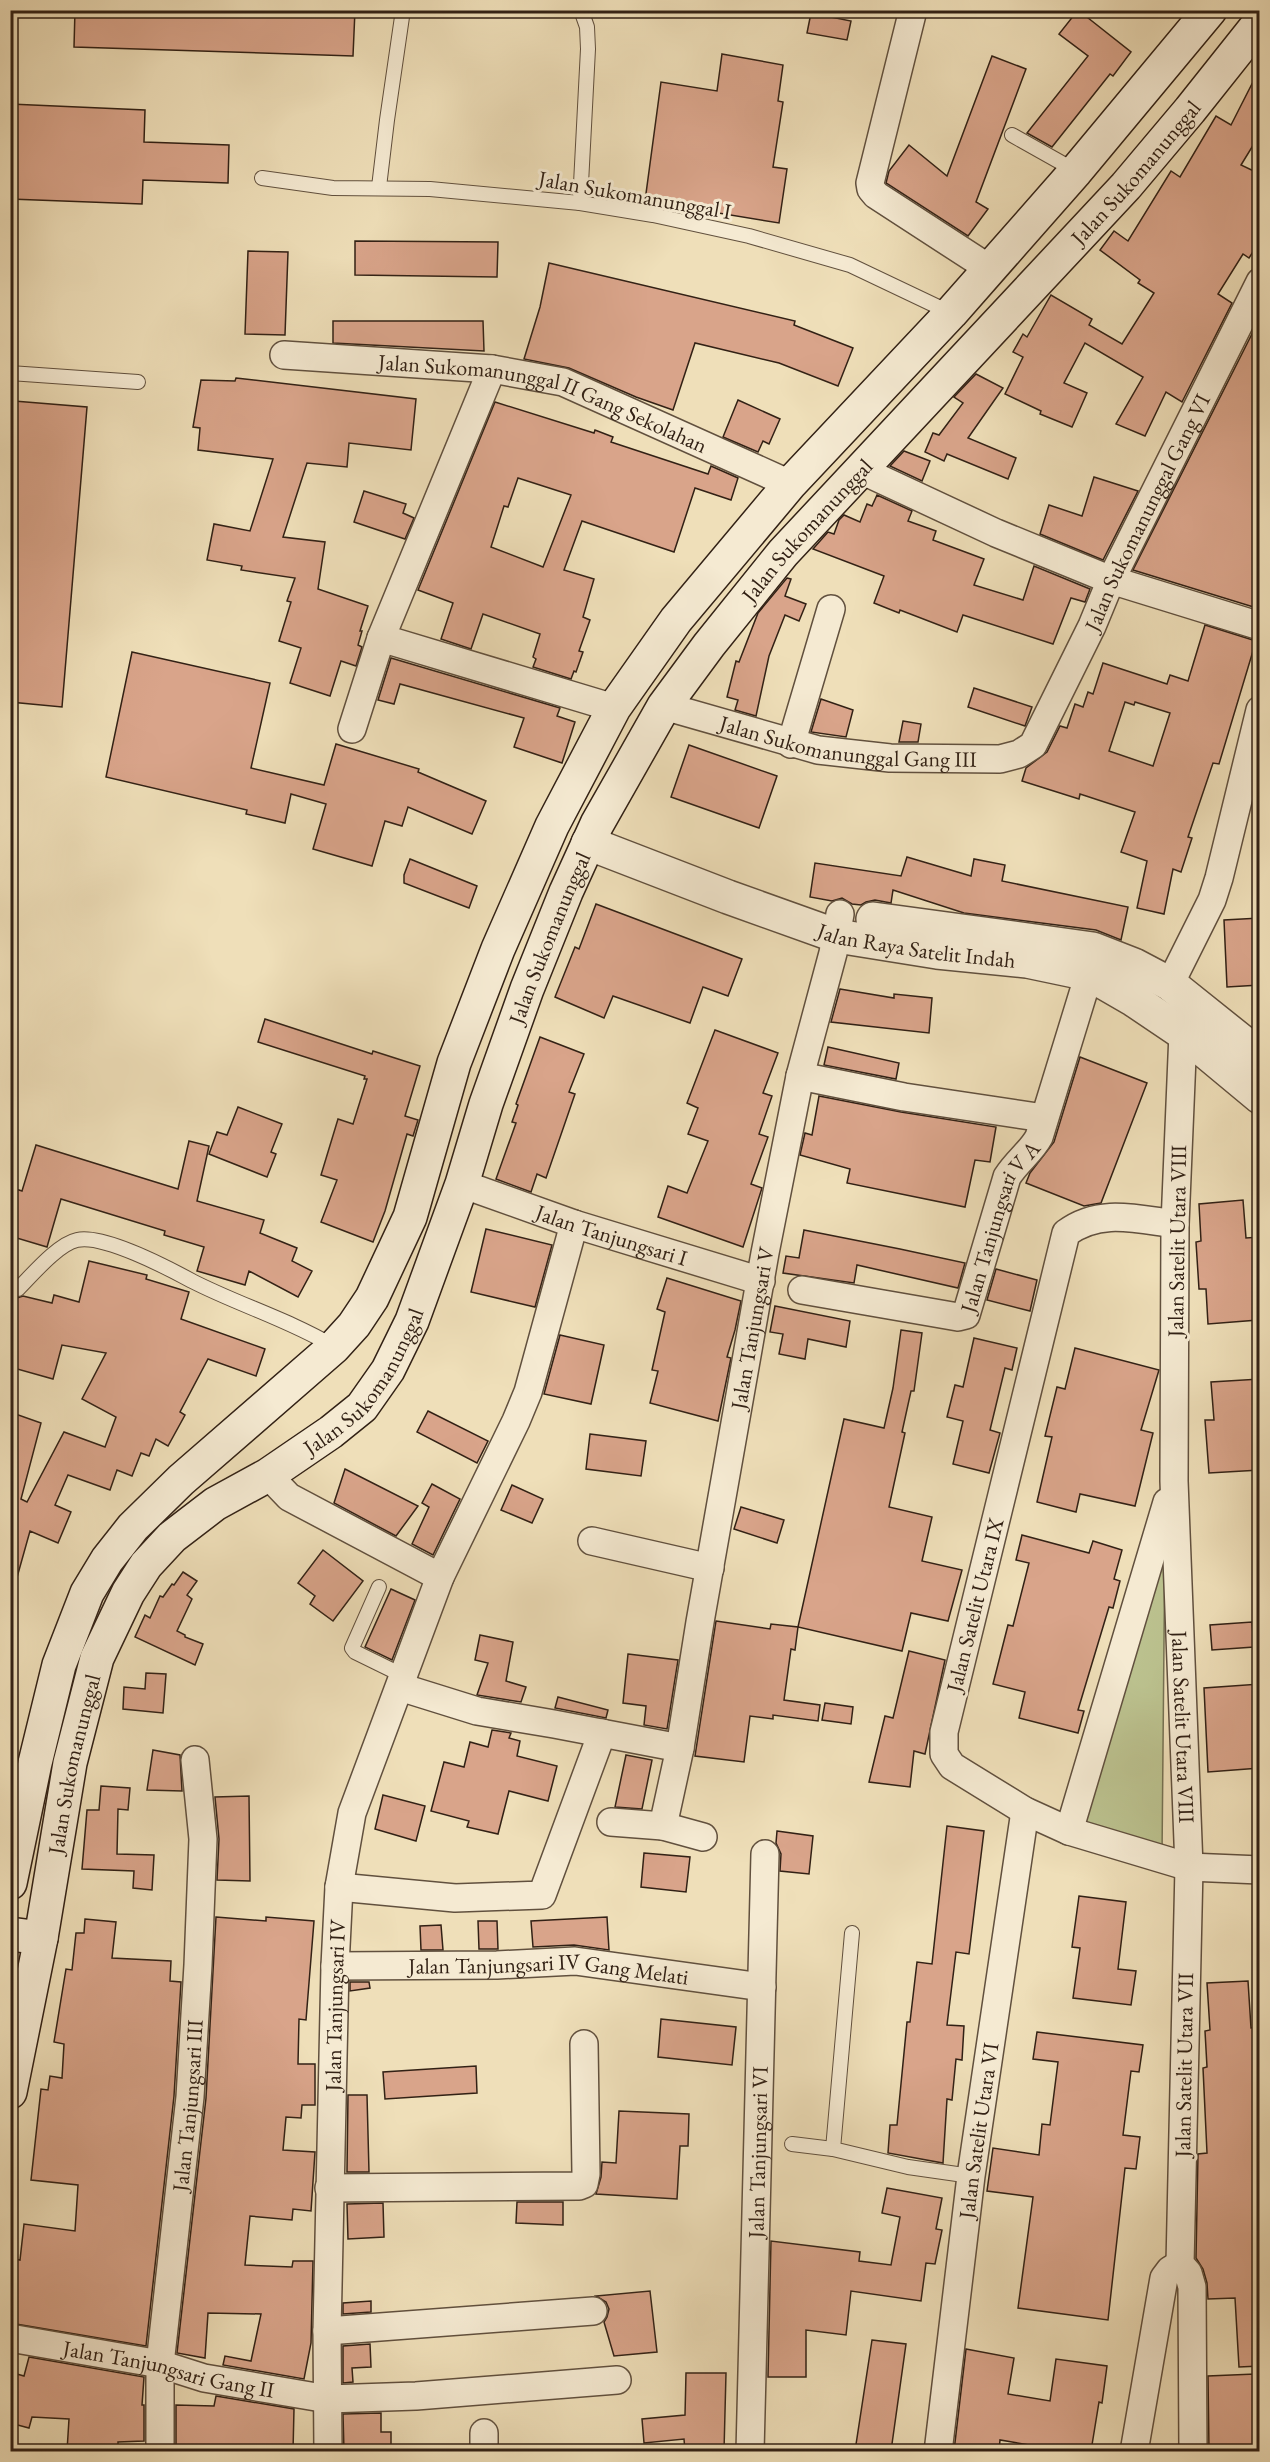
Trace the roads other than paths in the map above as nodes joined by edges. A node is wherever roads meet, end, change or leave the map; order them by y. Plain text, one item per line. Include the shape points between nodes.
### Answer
1 (403, 10) edge
2 (581, 10) edge
3 (913, 10) edge
4 (1205, 13) edge
5 (1255, 36) edge
6 (1012, 135) dead end
7 (1076, 171) junction
8 (262, 178) dead end
9 (379, 187) junction
10 (580, 203) junction
11 (990, 269) junction
12 (1260, 282) edge
13 (951, 313) junction
14 (284, 355) dead end
15 (492, 369) junction
16 (10, 373) edge
17 (138, 382) dead end
18 (861, 470) junction
19 (790, 484) junction
20 (1111, 580) junction
21 (831, 609) dead end
22 (1260, 626) edge
23 (381, 638) junction
24 (664, 706) junction
25 (614, 708) junction
26 (1260, 710) edge
27 (352, 729) dead end
28 (791, 744) junction
29 (1033, 745) joint
30 (557, 817) junction
31 (592, 833) junction
32 (839, 925) junction
33 (1089, 974) junction
34 (1170, 984) junction
35 (1191, 1020) junction
36 (1260, 1056) edge
37 (800, 1076) junction
38 (1260, 1097) edge
39 (1044, 1118) junction
40 (462, 1184) junction
41 (574, 1224) junction
42 (1175, 1224) junction
43 (761, 1281) junction
44 (18, 1289) dead end
45 (802, 1290) dead end
46 (334, 1347) junction
47 (268, 1475) junction
48 (1174, 1481) junction
49 (592, 1541) dead end
50 (710, 1568) junction
51 (440, 1577) junction
52 (379, 1587) dead end
53 (402, 1681) junction
54 (602, 1733) junction
55 (680, 1748) junction
56 (195, 1760) dead end
57 (1025, 1811) junction
58 (611, 1822) dead end
59 (663, 1826) junction
60 (1069, 1831) junction
61 (703, 1837) dead end
62 (765, 1854) dead end
63 (12, 1866) edge
64 (1188, 1867) junction
65 (1260, 1870) edge
66 (339, 1887) junction
67 (852, 1933) dead end
68 (26, 1936) edge
69 (335, 1966) junction
70 (762, 1987) junction
71 (585, 2044) dead end
72 (10, 2092) edge
73 (792, 2144) dead end
74 (833, 2149) junction
75 (971, 2176) junction
76 (329, 2188) junction
77 (1180, 2264) junction
78 (593, 2311) dead end
79 (327, 2331) junction
80 (10, 2338) edge
81 (160, 2364) junction
82 (617, 2380) dead end
83 (328, 2399) junction
84 (160, 2451) edge
85 (328, 2451) edge
86 (750, 2451) edge
87 (938, 2451) edge
88 (1134, 2451) edge
89 (1192, 2451) edge

1 - 9 lane
2 - 10 lane via 588,49
3 - 11 street via 870,183 876,195
4 - 7 main road, Jalan Sukomanunggal
5 - 18 main road, Jalan Sukomanunggal via 1126,186
6 - 7 lane
7 - 11 main road, Jalan Sukomanunggal
8 - 9 lane, Jalan Sukomanunggal I via 333,188
9 - 10 lane, Jalan Sukomanunggal I
10 - 13 lane, Jalan Sukomanunggal I via 749,236 850,265
11 - 13 main road, Jalan Sukomanunggal
12 - 20 street, Jalan Sukomanunggal Gang VI
13 - 19 main road, Jalan Sukomanunggal
14 - 15 street, Jalan Sukomanunggal II Gang Sekolahan
15 - 19 street, Jalan Sukomanunggal II Gang Sekolahan via 563,382
15 - 23 street
16 - 17 lane
18 - 20 street via 996,533
18 - 24 main road, Jalan Sukomanunggal via 783,553
19 - 25 main road, Jalan Sukomanunggal via 676,620
20 - 22 street
20 - 29 street, Jalan Sukomanunggal Gang VI
21 - 28 street
23 - 25 street
23 - 27 street
24 - 28 street, Jalan Sukomanunggal Gang III
24 - 31 main road, Jalan Sukomanunggal
25 - 30 main road, Jalan Sukomanunggal
26 - 34 street via 1212,900
28 - 29 street, Jalan Sukomanunggal Gang III via 890,758 971,760 1000,759
30 - 31 main road, Jalan Raya Satelit Indah
30 - 46 main road, Jalan Sukomanunggal via 498,949 454,1063 410,1217 372,1298
31 - 32 main road, Jalan Raya Satelit Indah
31 - 40 main road, Jalan Sukomanunggal via 527,989
32 - 33 main road, Jalan Raya Satelit Indah via 937,952 1027,961
32 - 34 main road, Jalan Raya Satelit Indah via 1093,949
32 - 37 street, Jalan Tanjungsari V
33 - 35 main road, Jalan Raya Satelit Indah via 1134,1000
33 - 39 street, Jalan Tanjungsari V A
34 - 35 main road, Jalan Raya Satelit Indah
35 - 36 main road, Jalan Raya Satelit Indah
35 - 38 main road, Jalan Raya Satelit Indah
35 - 42 street, Jalan Satelit Utara VIII
37 - 39 street, Jalan Tanjungsari V A via 904,1097
37 - 43 street, Jalan Tanjungsari V
39 - 45 street, Jalan Tanjungsari V A via 1036,1143 1007,1177 964,1317
40 - 41 street, Jalan Tanjungsari I
40 - 47 main road, Jalan Sukomanunggal via 412,1321 388,1370 362,1407
41 - 43 street, Jalan Tanjungsari I
41 - 51 street, Jalan Tanjungsari IV via 528,1392
42 - 48 street, Jalan Satelit Utara VIII
42 - 57 street, Jalan Satelit Utara IX via 1107,1216 1086,1221 1066,1233 943,1741 944,1754 951,1766
43 - 50 street, Jalan Tanjungsari V
44 - 46 lane via 63,1245 85,1238 177,1271
46 - 63 main road, Jalan Sukomanunggal via 181,1480 107,1560 87,1593 59,1665
47 - 51 street via 290,1497
47 - 68 main road, Jalan Sukomanunggal via 215,1504 172,1537 146,1565 128,1593 97,1658
48 - 60 street, Jalan Satelit Utara VIII
48 - 64 street, Jalan Satelit Utara VIII
49 - 50 street
50 - 55 street, Jalan Tanjungsari V
51 - 53 street, Jalan Tanjungsari IV
52 - 53 lane via 352,1648
53 - 54 street via 477,1711
53 - 66 street, Jalan Tanjungsari IV via 352,1813
54 - 55 street
54 - 66 street via 542,1895 455,1898
55 - 59 street, Jalan Tanjungsari V
56 - 81 street, Jalan Tanjungsari III via 203,1839 190,2097
57 - 60 street, Jalan Satelit Utara IX
57 - 75 street, Jalan Satelit Utara VI
58 - 59 street
59 - 61 street
60 - 64 street, Jalan Satelit Utara IX
62 - 70 street, Jalan Tanjungsari VI
64 - 65 street, Jalan Satelit Utara IX
64 - 77 street, Jalan Satelit Utara VII
66 - 69 street, Jalan Tanjungsari IV
67 - 74 lane
68 - 72 main road, Jalan Sukomanunggal
69 - 70 street, Jalan Tanjungsari IV Gang Melati via 575,1961
69 - 76 street, Jalan Tanjungsari IV
70 - 86 street, Jalan Tanjungsari VI
71 - 76 street via 584,2184
73 - 74 lane
74 - 75 lane via 908,2167
75 - 87 street, Jalan Satelit Utara VI
76 - 79 street, Jalan Tanjungsari IV
77 - 88 street via 1164,2277
77 - 89 street, Jalan Satelit Utara VII via 1192,2287
78 - 79 street
79 - 83 street, Jalan Tanjungsari IV
80 - 81 street, Jalan Tanjungsari Gang II
81 - 83 street, Jalan Tanjungsari Gang II via 204,2378
81 - 84 street, Jalan Tanjungsari III
82 - 83 street, Jalan Tanjungsari Gang II
83 - 85 street, Jalan Tanjungsari IV

